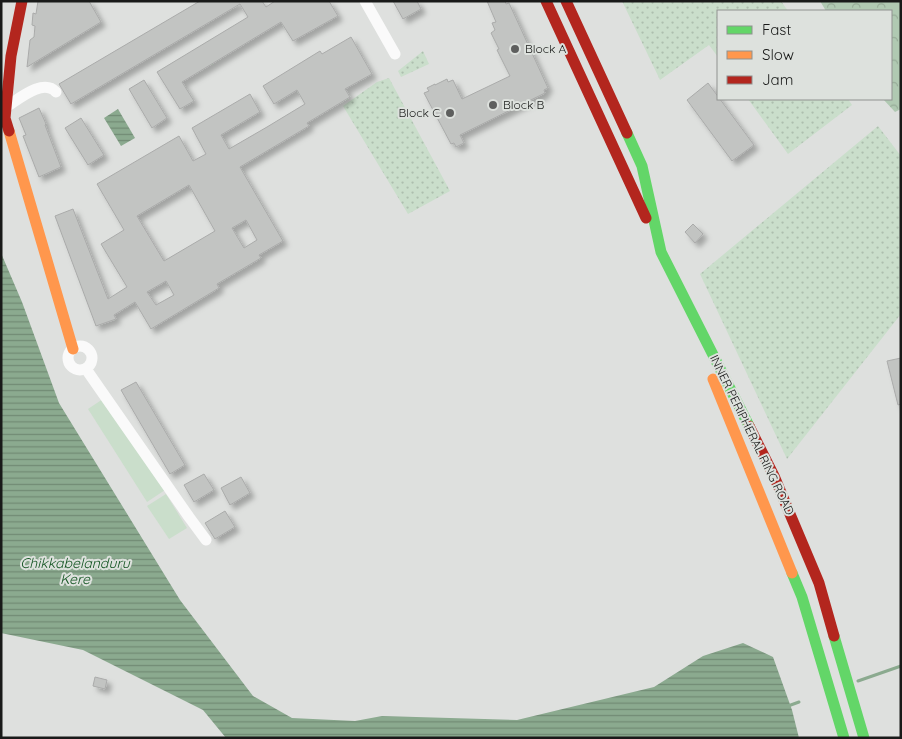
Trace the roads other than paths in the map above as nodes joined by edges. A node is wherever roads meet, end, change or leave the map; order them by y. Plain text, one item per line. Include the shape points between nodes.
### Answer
1 (22, 1) edge
2 (365, 1) edge
3 (546, 1) edge
4 (566, 1) edge
5 (395, 54) dead end
6 (56, 92) dead end
7 (6, 107) junction
8 (661, 252) junction
9 (73, 349) joint
10 (206, 540) dead end
11 (844, 738) edge
12 (864, 738) edge

1 - 7 main road via 11,56
2 - 5 street
3 - 8 main road, INNER PERIPHERAL RING ROAD
4 - 8 main road, INNER PERIPHERAL RING ROAD via 642,166
6 - 7 street via 41,86
7 - 9 main road via 5,118
8 - 11 main road, INNER PERIPHERAL RING ROAD via 802,597
8 - 12 main road, INNER PERIPHERAL RING ROAD via 774,476 819,583
9 - 10 street via 68,358 72,367 86,369

